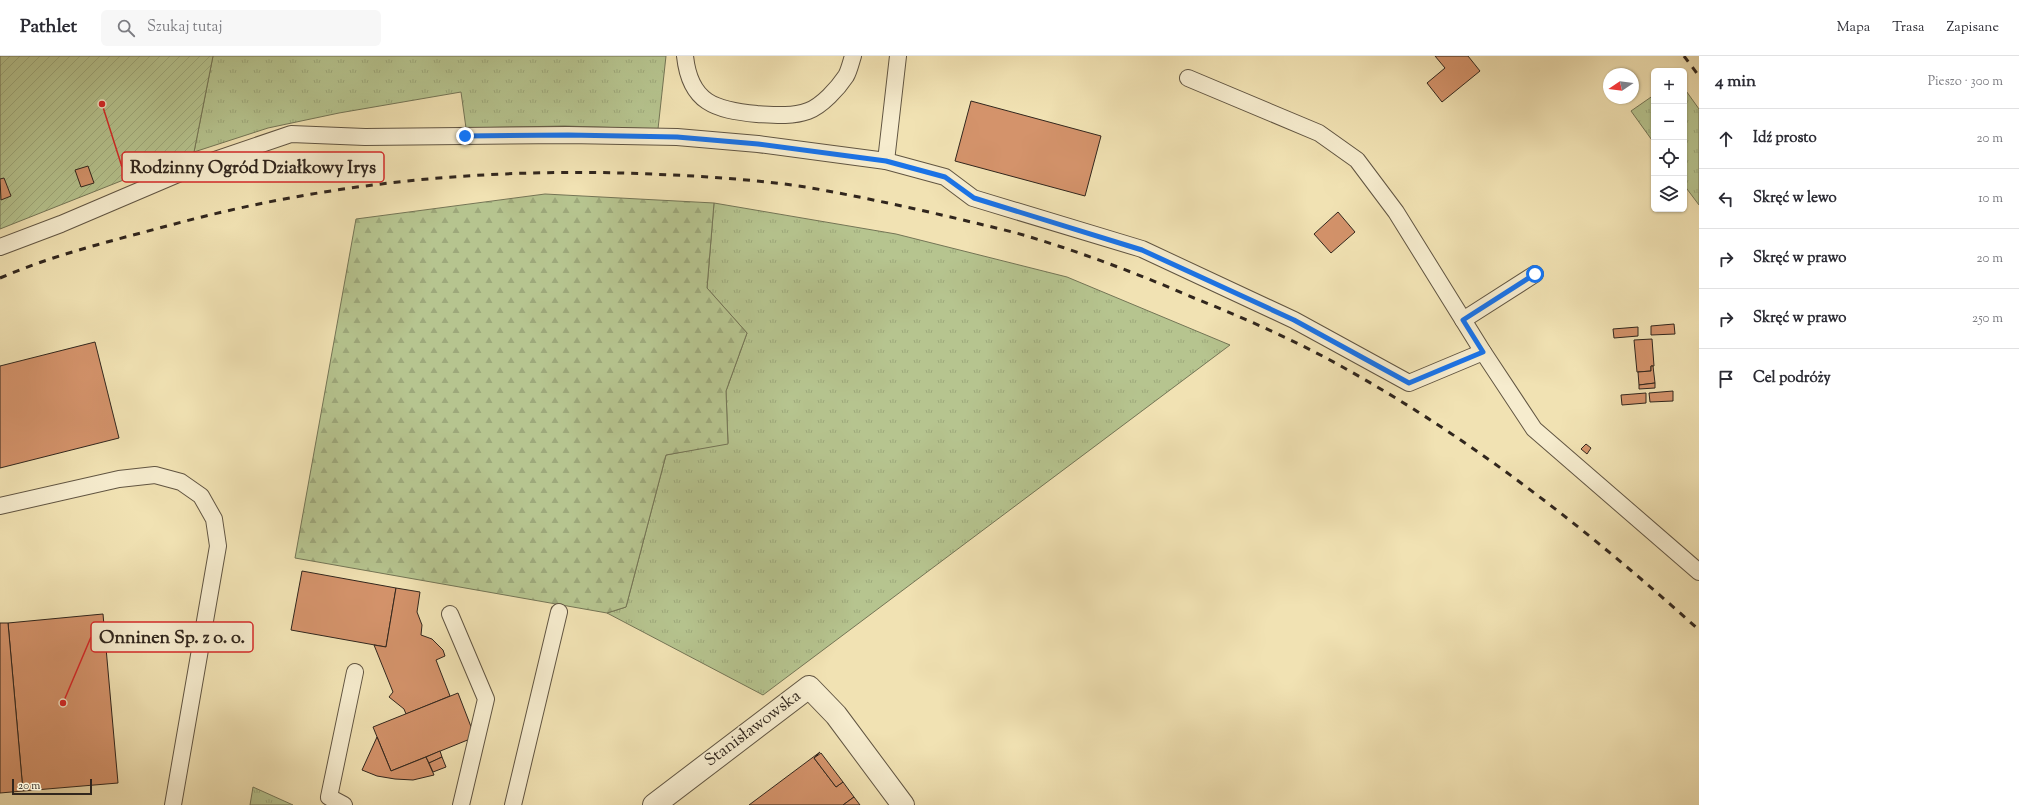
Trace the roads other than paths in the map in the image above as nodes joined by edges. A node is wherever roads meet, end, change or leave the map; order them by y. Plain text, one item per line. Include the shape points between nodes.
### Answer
1 (685, 56) edge
2 (852, 56) edge
3 (898, 56) edge
4 (1188, 78) dead end
5 (886, 161) junction
6 (0, 247) edge
7 (1535, 274) dead end
8 (1463, 320) junction
9 (1483, 352) junction
10 (0, 506) edge
11 (1699, 572) edge
12 (559, 612) dead end
13 (450, 614) dead end
14 (355, 672) dead end
15 (173, 805) edge
16 (344, 805) edge
17 (461, 805) edge
18 (513, 805) edge
19 (654, 805) edge
20 (904, 805) edge

1 - 2 lane via 687,72 697,92 711,105 731,111 785,116 809,111 827,98 846,76
3 - 5 lane
4 - 8 lane via 1319,133 1357,160 1396,212
5 - 6 lane via 758,144 677,137 290,134 197,166
5 - 9 lane via 945,177 974,198 1142,250 1294,320 1409,383
7 - 8 lane
8 - 9 lane
9 - 11 lane via 1534,429
10 - 15 lane via 118,479 155,475 181,482 201,496 214,519 218,546
12 - 18 lane
13 - 17 lane via 486,700
14 - 16 lane via 329,797
19 - 20 street, Stanisławowska via 809,687 836,715

